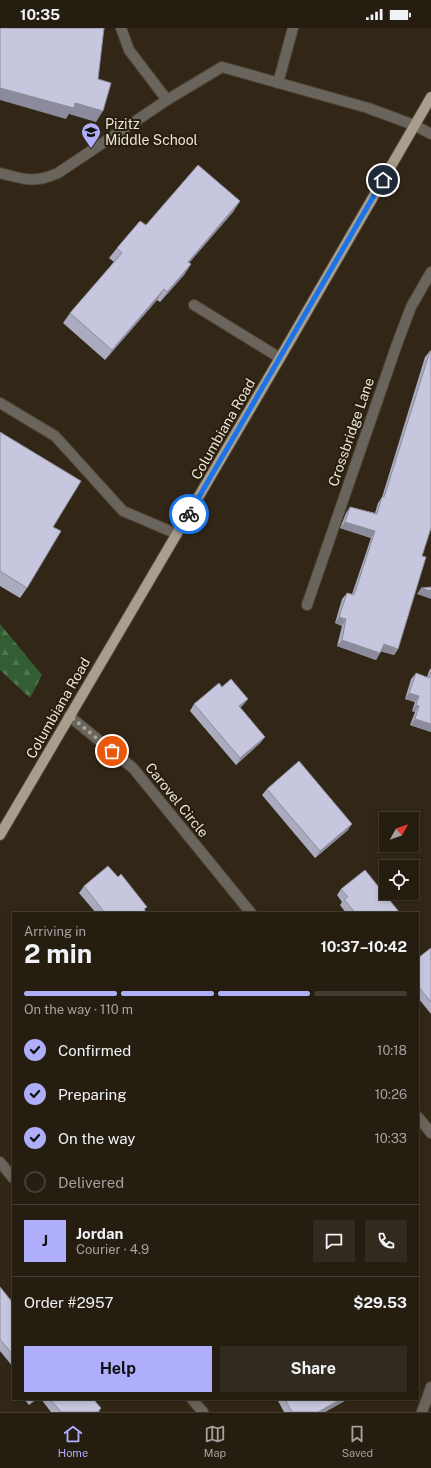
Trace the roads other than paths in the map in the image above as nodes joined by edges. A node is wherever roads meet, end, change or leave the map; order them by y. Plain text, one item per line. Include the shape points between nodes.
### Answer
1 (121, 28) edge
2 (293, 28) edge
3 (278, 83) junction
4 (431, 97) edge
5 (167, 100) junction
6 (414, 125) junction
7 (431, 134) edge
8 (0, 173) edge
9 (431, 272) edge
10 (194, 305) dead end
11 (280, 358) junction
12 (0, 403) edge
13 (177, 534) junction
14 (307, 605) dead end
15 (70, 716) junction
16 (0, 835) edge
17 (251, 912) edge
18 (419, 1118) edge
19 (431, 1133) edge
20 (0, 1162) edge
21 (12, 1177) edge
22 (431, 1387) edge
23 (193, 1400) edge
24 (203, 1412) edge
25 (422, 1412) edge

1 - 5 street via 130,50
2 - 3 street
3 - 5 street via 222,67
3 - 6 street via 368,108
4 - 6 main road, Columbiana Road
5 - 8 street via 58,173 42,180 27,180
6 - 7 street
6 - 11 main road, Columbiana Road
9 - 14 street, Crossbridge Lane via 411,308 397,344
10 - 11 street
11 - 13 main road, Columbiana Road
12 - 13 street via 55,436 123,510
13 - 15 main road, Columbiana Road
15 - 16 main road, Columbiana Road
15 - 17 street, Carovel Circle via 133,768
18 - 19 street
20 - 21 street
22 - 25 street
23 - 24 street

